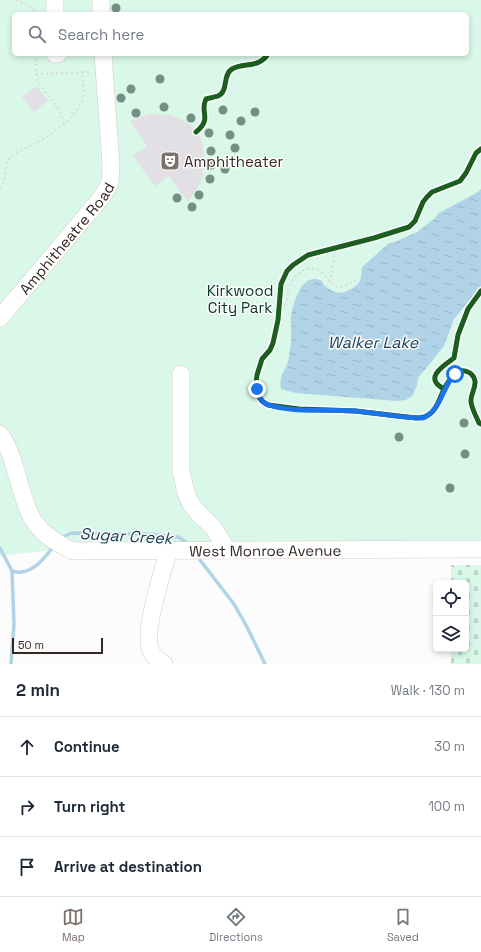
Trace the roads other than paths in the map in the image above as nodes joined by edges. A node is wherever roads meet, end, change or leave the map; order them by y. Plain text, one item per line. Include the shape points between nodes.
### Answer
1 (55, 0) edge
2 (101, 0) edge
3 (55, 12) edge
4 (101, 12) edge
5 (103, 56) edge
6 (0, 318) edge
7 (181, 374) dead end
8 (0, 434) edge
9 (481, 549) edge
10 (169, 550) junction
11 (227, 550) junction
12 (164, 664) edge

1 - 3 street
2 - 4 street
5 - 6 street, Amphitheatre Road via 110,182 102,197
7 - 11 street via 181,471 186,493 191,504 213,527
8 - 10 street, West Monroe Avenue via 12,456 32,520 60,545 73,551
9 - 11 street, West Monroe Avenue
10 - 11 street, West Monroe Avenue
10 - 12 street via 152,609 149,638 150,651

